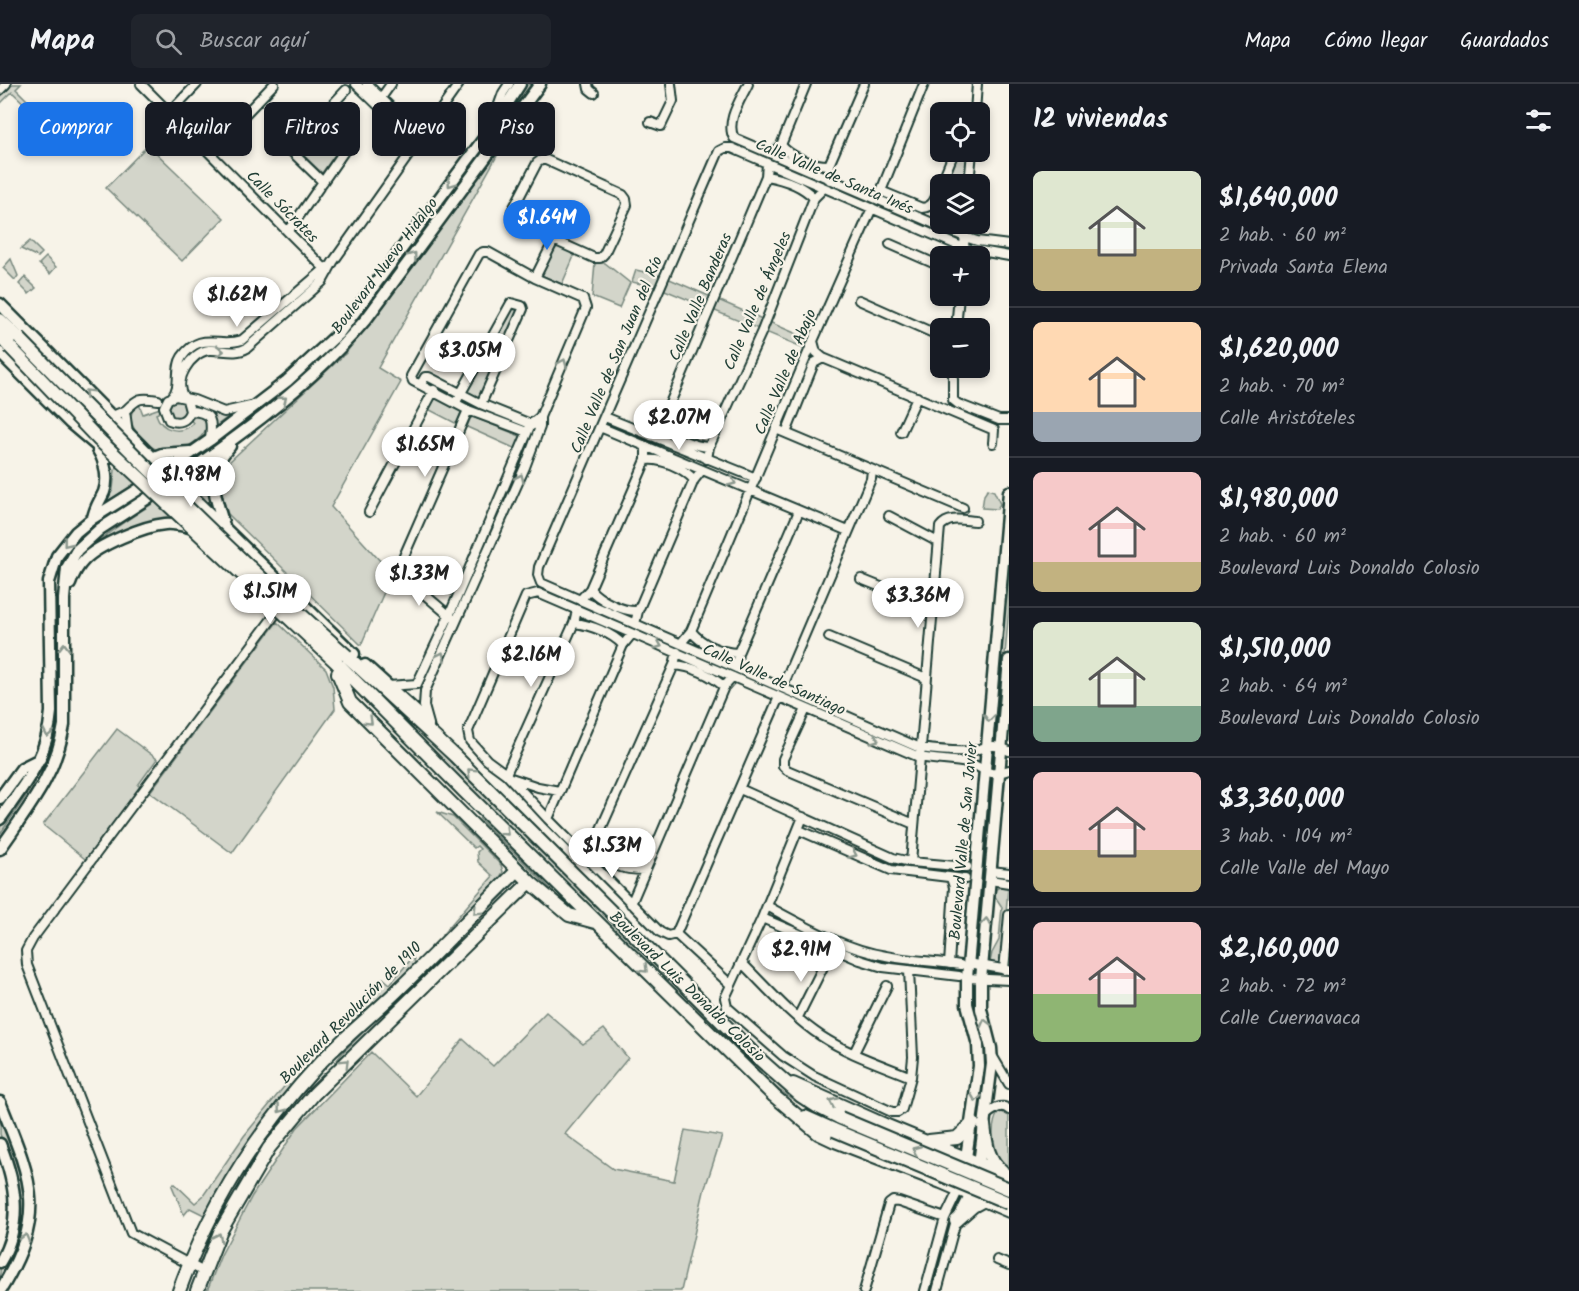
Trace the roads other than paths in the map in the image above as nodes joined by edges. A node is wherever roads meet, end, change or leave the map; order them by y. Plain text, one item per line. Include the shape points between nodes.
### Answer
1 (6, 84) edge
2 (141, 84) edge
3 (197, 84) edge
4 (274, 84) edge
5 (356, 84) edge
6 (367, 84) edge
7 (391, 84) edge
8 (459, 84) edge
9 (509, 84) edge
10 (520, 84) edge
11 (540, 84) edge
12 (588, 84) edge
13 (671, 84) edge
14 (748, 84) edge
15 (807, 84) edge
16 (864, 84) edge
17 (924, 84) edge
18 (977, 84) edge
19 (0, 90) edge
20 (346, 90) dead end
21 (594, 93) dead end
22 (381, 98) junction
23 (160, 102) edge
24 (180, 102) edge
25 (335, 102) edge
26 (376, 102) edge
27 (385, 102) edge
28 (446, 102) edge
29 (500, 102) edge
30 (508, 102) edge
31 (976, 102) edge
32 (252, 107) edge
33 (650, 122) dead end
34 (781, 145) junction
35 (478, 146) edge
36 (725, 148) joint
37 (772, 154) junction
38 (213, 156) edge
39 (296, 156) edge
40 (341, 156) edge
41 (408, 156) edge
42 (767, 164) junction
43 (829, 165) junction
44 (799, 166) junction
45 (795, 175) junction
46 (766, 176) junction
47 (830, 180) junction
48 (323, 182) junction
49 (824, 188) junction
50 (881, 191) junction
51 (874, 197) junction
52 (814, 198) junction
53 (930, 205) edge
54 (872, 208) junction
55 (288, 232) junction
56 (965, 234) edge
57 (965, 237) junction
58 (554, 240) junction
59 (1009, 243) edge
60 (890, 244) dead end
61 (951, 246) edge
62 (964, 246) edge
63 (990, 254) edge
64 (1009, 255) edge
65 (930, 262) edge
66 (327, 271) junction
67 (536, 278) junction
68 (859, 300) dead end
69 (0, 304) edge
70 (1, 322) edge
71 (930, 332) edge
72 (813, 341) junction
73 (2, 345) edge
74 (823, 357) junction
75 (953, 378) edge
76 (421, 384) junction
77 (434, 390) junction
78 (461, 393) junction
79 (917, 397) junction
80 (170, 398) junction
81 (185, 399) junction
82 (158, 400) junction
83 (456, 402) junction
84 (257, 404) junction
85 (481, 404) junction
86 (468, 410) junction
87 (125, 411) junction
88 (190, 411) junction
89 (165, 412) junction
90 (500, 412) junction
91 (111, 416) junction
92 (540, 417) junction
93 (605, 417) junction
94 (496, 420) junction
95 (1009, 420) edge
96 (540, 427) junction
97 (600, 427) junction
98 (660, 427) junction
99 (529, 428) junction
100 (776, 429) junction
101 (901, 432) dead end
102 (128, 433) junction
103 (786, 434) junction
104 (237, 436) junction
105 (651, 436) junction
106 (210, 440) junction
107 (993, 443) dead end
108 (94, 445) junction
109 (646, 446) junction
110 (709, 447) junction
111 (679, 448) junction
112 (194, 452) junction
113 (152, 458) junction
114 (674, 458) junction
115 (707, 459) junction
116 (646, 460) junction
117 (702, 470) junction
118 (872, 470) junction
119 (167, 478) junction
120 (756, 478) junction
121 (694, 480) junction
122 (147, 484) junction
123 (750, 490) junction
124 (1009, 492) edge
125 (156, 493) junction
126 (963, 508) dead end
127 (799, 511) junction
128 (369, 512) dead end
129 (889, 516) dead end
130 (203, 517) junction
131 (93, 518) junction
132 (975, 521) dead end
133 (221, 525) junction
134 (848, 531) junction
135 (199, 533) junction
136 (938, 542) junction
137 (404, 556) dead end
138 (52, 568) junction
139 (397, 571) dead end
140 (538, 575) joint
141 (861, 579) dead end
142 (590, 589) junction
143 (64, 599) junction
144 (580, 600) junction
145 (933, 608) junction
146 (577, 610) junction
147 (638, 611) junction
148 (277, 612) junction
149 (608, 612) junction
150 (449, 616) junction
151 (458, 621) junction
152 (604, 622) junction
153 (574, 623) junction
154 (635, 624) junction
155 (443, 627) junction
156 (691, 631) junction
157 (452, 632) junction
158 (632, 634) junction
159 (829, 637) dead end
160 (681, 644) junction
161 (623, 645) junction
162 (676, 652) junction
163 (738, 653) junction
164 (706, 660) junction
165 (341, 664) junction
166 (675, 665) junction
167 (736, 668) junction
168 (1008, 670) edge
169 (993, 674) junction
170 (733, 677) junction
171 (926, 678) junction
172 (417, 684) junction
173 (388, 686) junction
174 (724, 687) junction
175 (782, 688) junction
176 (425, 691) junction
177 (778, 697) junction
178 (806, 709) junction
179 (431, 731) junction
180 (442, 744) junction
181 (987, 745) junction
182 (920, 748) junction
183 (1005, 749) edge
184 (974, 751) junction
185 (919, 757) junction
186 (40, 759) junction
187 (972, 764) junction
188 (20, 771) junction
189 (985, 772) junction
190 (1004, 772) edge
191 (32, 773) junction
192 (508, 776) junction
193 (43, 786) junction
194 (740, 789) junction
195 (464, 791) junction
196 (559, 791) junction
197 (0, 798) edge
198 (803, 817) junction
199 (0, 819) edge
200 (548, 819) junction
201 (914, 824) junction
202 (799, 830) junction
203 (0, 849) edge
204 (589, 854) junction
205 (911, 862) junction
206 (967, 867) dead end
207 (518, 870) junction
208 (645, 870) junction
209 (1009, 873) edge
210 (990, 876) junction
211 (951, 878) junction
212 (965, 879) dead end
213 (530, 882) junction
214 (1009, 883) edge
215 (630, 904) junction
216 (766, 906) junction
217 (1009, 915) edge
218 (762, 918) junction
219 (598, 923) junction
220 (676, 934) junction
221 (827, 959) dead end
222 (742, 963) junction
223 (949, 964) junction
224 (964, 964) junction
225 (982, 966) junction
226 (909, 970) junction
227 (1006, 970) edge
228 (963, 977) junction
229 (981, 980) junction
230 (1009, 980) edge
231 (731, 985) junction
232 (887, 986) dead end
233 (798, 1017) junction
234 (854, 1053) junction
235 (992, 1055) junction
236 (911, 1077) junction
237 (782, 1078) junction
238 (1009, 1084) edge
239 (0, 1102) edge
240 (1008, 1107) edge
241 (795, 1113) junction
242 (981, 1121) junction
243 (924, 1141) junction
244 (0, 1144) edge
245 (952, 1152) junction
246 (247, 1156) junction
247 (967, 1159) junction
248 (259, 1164) junction
249 (979, 1164) junction
250 (1004, 1174) edge
251 (941, 1182) junction
252 (965, 1189) junction
253 (1009, 1189) edge
254 (1009, 1194) edge
255 (985, 1200) junction
256 (1009, 1203) edge
257 (1009, 1211) edge
258 (950, 1220) junction
259 (997, 1260) dead end
260 (0, 1262) edge
261 (188, 1264) junction
262 (1009, 1265) edge
263 (204, 1272) junction
264 (0, 1290) edge
265 (179, 1291) edge
266 (197, 1291) edge
267 (864, 1291) edge
268 (925, 1291) edge
269 (937, 1291) edge

1 - 19 street
2 - 23 street, Calle Sócrates
3 - 24 street
4 - 32 street
5 - 26 street
6 - 22 street
7 - 22 street
8 - 28 street
9 - 29 street
10 - 30 main road, Boulevard Nuevo Hidalgo
104 -> 11 main road, Boulevard Nuevo Hidalgo via 347,342
12 - 21 street
13 - 33 street via 673,101 661,126
14 - 37 street, Calle Valle de Santa Inés via 730,132 734,138
15 - 34 street
16 - 43 street
17 - 50 street
18 - 31 street
20 - 25 street
22 - 27 street
34 - 37 street
34 - 43 street via 808,161
35 -> 84 main road, Boulevard Nuevo Hidalgo via 339,333
36 - 42 street, Calle Valle de Santa Inés
36 - 93 street, Calle Valle de San Juan del Río via 719,151
37 - 44 street, Calle Valle de Santa Inés
38 - 55 street, Calle Sócrates
39 - 48 street
40 - 48 street
41 - 66 street
42 - 45 street, Calle Valle de Santa Inés
42 - 46 street, Calle Valle Banderas
43 - 47 street
44 - 45 street
44 - 47 street, Calle Valle de Santa Inés
45 - 49 street, Calle Valle de Santa Inés
46 - 52 street via 808,191
46 - 98 street, Calle Valle Banderas
47 - 51 street, Calle Valle de Santa Inés
48 - 55 street
49 - 52 street, Calle Valle de Ángeles
49 - 54 street, Calle Valle de Santa Inés
50 - 51 street
50 - 53 street via 922,207
51 - 57 street, Calle Valle de Santa Inés
52 - 110 street, Calle Valle de Ángeles via 762,331
54 - 61 street, Calle Valle de Santa Inés
54 - 72 street, Calle Valle de Abajo
55 - 66 street, Calle Sócrates
56 - 57 street
57 - 59 street, Calle Valle de Santa Inés
57 - 62 street
58 - 58 street via 600,258 627,206 626,199 541,160 512,211
58 - 67 street
60 - 65 street
63 - 64 street, Calle Valle de Santa Inés
66 - 80 street via 242,340 207,340 195,345 181,360 176,392
81 -> 66 street via 180,392 181,375 202,352 247,348 322,282
67 - 76 street via 488,252 479,254 413,371 413,381
92 -> 67 street via 586,308 584,299
68 - 71 street
91 -> 69 main road, Boulevard Luis Donaldo Colosio
70 - 119 main road via 96,426
70 - 165 main road, Boulevard Luis Donaldo Colosio, bridge via 194,516 292,608
72 - 74 street via 816,352
72 - 100 street, Calle Valle de Abajo
73 - 108 main road, Boulevard Luis Donaldo Colosio
73 - 165 main road, Boulevard Luis Donaldo Colosio, bridge
74 - 79 street
74 - 103 street, Calle Valle de Abajo via 814,363
75 - 95 street via 953,400 958,404
76 - 77 street
76 - 78 street via 429,376
77 - 83 street
77 - 128 street
78 - 83 street
78 - 85 street
78 - 85 street via 511,303 522,306
79 - 101 street
79 - 107 street via 994,430
80 - 81 street
80 - 82 street
80 - 89 street
81 - 84 street via 224,412
81 - 88 street
82 - 87 street via 142,398
82 - 89 street
83 - 86 street
84 - 106 main road, Boulevard Nuevo Hidalgo
85 - 90 street
86 - 94 street
86 - 137 street
87 - 91 street
87 - 102 street
88 - 89 street via 187,418 178,422 170,420
88 - 106 street via 209,418
90 - 94 street
90 - 99 street
91 - 102 main road, Boulevard Luis Donaldo Colosio
92 - 96 street
92 - 99 street
93 - 97 street, Calle Valle de San Juan del Río
93 - 105 street
94 - 99 street
96 - 99 street
151 -> 96 street
97 - 109 street
97 - 140 street, Calle Valle de San Juan del Río
98 - 105 street, Calle Valle Banderas
98 - 110 street
99 - 150 street
100 - 103 street
100 - 120 street, Calle Valle de Abajo
102 - 113 main road, Boulevard Luis Donaldo Colosio
103 - 118 street
104 - 119 main road, Boulevard Nuevo Hidalgo via 184,474
104 - 133 main road via 213,474
105 - 111 street
106 - 112 main road, Boulevard Nuevo Hidalgo
108 - 122 main road, Boulevard Luis Donaldo Colosio
108 - 131 main road via 101,454 106,486
109 - 114 street
109 - 116 street
110 - 115 street, Calle Valle de Ángeles
111 - 114 street
111 - 115 street
112 - 113 main road
112 - 119 main road, Boulevard Nuevo Hidalgo
113 - 119 main road, Boulevard Luis Donaldo Colosio
114 - 117 street
115 - 120 street
116 - 121 street via 655,459 688,473
116 - 142 street
117 - 121 street
117 -> 123 street
118 - 126 street
118 - 134 street
119 - 122 main road, Boulevard Nuevo Hidalgo
119 - 125 main road, Boulevard Nuevo Hidalgo
119 - 130 main road
119 - 133 main road, Boulevard Luis Donaldo Colosio
120 - 123 street, Calle Valle de Abajo
121 - 147 street
122 - 125 main road, Boulevard Luis Donaldo Colosio
122 - 131 main road, Boulevard Nuevo Hidalgo
123 - 127 street
123 - 156 street, Calle Valle de Abajo
124 - 169 main road, Boulevard Valle de San Javier
125 - 135 main road, Boulevard Luis Donaldo Colosio
125 - 143 main road, Boulevard Nuevo Hidalgo via 100,529 77,550 67,568
127 - 134 street
127 - 163 street
129 - 136 street
130 - 133 main road
130 - 135 main road via 197,524
131 -> 138 main road, Boulevard Nuevo Hidalgo via 64,545
132 - 136 street via 944,522
133 - 173 main road, Boulevard Luis Donaldo Colosio
134 - 175 street
135 - 143 main road via 177,524 164,524 94,551 77,569
135 - 148 main road, Boulevard Luis Donaldo Colosio
136 - 145 street
138 - 143 main road
138 -> 186 main road, Boulevard Nuevo Hidalgo via 50,730
139 - 150 street
140 - 144 street, Calle Valle de Santiago via 541,583
141 - 145 street
142 - 144 street
142 - 147 street via 604,600
193 -> 143 main road, Boulevard Nuevo Hidalgo via 56,760 64,725
144 - 149 street, Calle Valle de Santiago
145 - 171 street
146 - 152 street, Calle Valle de Santiago
146 - 153 street
146 - 192 street, Calle Valle de Santiago via 538,593 526,596 468,731 470,741
147 - 154 street
148 - 165 main road, Boulevard Luis Donaldo Colosio
148 - 261 street via 26,951 27,965 131,1233
149 - 152 street
149 - 154 street, Calle Valle de Santiago
150 - 151 street
150 - 155 street
151 - 157 street
152 - 158 street, Calle Valle de Santiago
153 - 161 street via 617,638
153 - 192 street
154 - 160 street, Calle Valle de Santiago
155 - 157 street
155 - 172 street
156 - 160 street, Calle Valle de Abajo
156 - 163 street via 698,640
176 -> 157 street
158 - 161 street
158 -> 162 street, Calle Valle de Santiago
159 - 171 street
160 - 164 street, Calle Valle de Santiago
161 - 196 street
162 - 164 street, Calle Valle de Santiago
162 - 166 street
163 - 167 street
164 - 167 street, Calle Valle de Santiago
164 - 170 street, Calle Valle de Santiago
165 - 180 main road, Boulevard Luis Donaldo Colosio
165 - 195 main road, Boulevard Luis Donaldo Colosio
165 -> 207 main road via 350,702
166 - 174 street via 717,680
166 - 204 street
167 - 175 street, Calle Valle de Santiago
168 - 169 main road
168 - 183 main road, Boulevard Valle de San Javier
169 -> 181 main road, Boulevard Valle de San Javier
170 - 174 street
170 - 177 street, Calle Valle de Santiago
171 - 182 street
172 - 173 street
172 - 176 street
173 - 179 main road, Boulevard Luis Donaldo Colosio via 420,715
174 - 208 street
175 - 182 street, Calle Valle de Santiago
176 - 179 street via 424,706
177 - 178 street, Calle Valle de Santiago
177 - 194 street
178 -> 185 street, Calle Valle de Santiago
178 - 201 street via 783,766
179 - 180 main road, Boulevard Luis Donaldo Colosio
237 -> 180 main road, Boulevard Luis Donaldo Colosio
181 - 183 street
181 - 184 street, Calle Valle de Santiago
181 - 189 main road, Boulevard Valle de San Javier
182 - 184 street, Calle Valle de Santiago
182 - 185 street
183 - 190 main road, Boulevard Valle de San Javier
184 - 187 street
185 - 187 street, Calle Valle de Santiago
185 - 201 street
186 - 188 main road
186 - 191 main road, Boulevard Nuevo Hidalgo
187 - 189 street, Calle Valle de Santiago
188 - 191 main road
188 - 197 main road
189 - 190 street, Calle Valle de Santiago
189 - 224 main road, Boulevard Valle de San Javier
190 - 210 main road, Boulevard Valle de San Javier
191 - 193 main road
191 - 199 main road, Boulevard Nuevo Hidalgo
192 - 196 street
192 - 200 street
193 - 203 main road, Boulevard Nuevo Hidalgo
194 - 198 street
194 - 220 street
195 - 207 main road via 468,811 516,860
195 -> 219 main road, Boulevard Luis Donaldo Colosio
196 - 200 street
198 - 202 street
198 - 205 street via 893,858
200 - 204 street
201 - 205 street
202 -> 211 street via 891,870
202 - 216 street
204 - 208 street via 626,870
204 - 215 street
205 - 206 street
207 - 213 main road
207 -> 246 main road, Boulevard Revolución de 1910 via 321,1062
208 - 215 street
209 - 210 street
210 - 214 street
225 -> 210 main road, Boulevard Valle de San Javier
211 - 212 street
211 - 223 street, Boulevard Valle de San Javier via 954,887
213 - 219 main road via 569,915
248 -> 213 main road, Boulevard Revolución de 1910 via 314,1094
215 - 220 street via 660,932
216 - 218 street
216 - 223 street via 861,950
217 - 227 street
218 - 222 street
218 - 226 street via 860,960
219 -> 241 main road, Boulevard Luis Donaldo Colosio
220 - 231 street
221 - 233 street
222 - 231 street
222 - 233 street
223 - 224 street
224 - 225 street
224 - 228 main road, Boulevard Valle de San Javier
225 - 227 street
225 - 229 main road, Boulevard Valle de San Javier
226 - 228 street
226 - 236 street
228 - 229 street
228 -> 242 main road, Boulevard Valle de San Javier via 979,1055
229 - 230 street
235 -> 229 main road, Boulevard Valle de San Javier via 981,1009
231 - 236 street via 725,998 727,1007 783,1056 814,1076 891,1112 902,1109
232 - 234 street
233 - 234 street via 821,1036
234 - 236 street
235 - 238 street
235 - 242 main road, Boulevard Valle de San Javier
243 -> 237 main road, Boulevard Luis Donaldo Colosio
253 -> 237 main road, Boulevard Luis Donaldo Colosio, bridge via 840,1118 801,1096
264 -> 239 main road via 24,1245 31,1198 29,1180
240 - 242 street via 996,1108
241 - 251 main road, Boulevard Luis Donaldo Colosio via 818,1134
241 - 252 main road, Boulevard Luis Donaldo Colosio, bridge
242 - 243 main road via 957,1137
242 - 247 main road, Boulevard Valle de San Javier
242 - 249 main road, Boulevard Valle de San Javier
242 - 250 main road via 988,1154
243 - 245 main road, Boulevard Luis Donaldo Colosio
244 - 260 main road via 11,1173 16,1208 11,1238
245 - 247 main road, Boulevard Luis Donaldo Colosio
245 - 251 main road via 950,1168
246 - 248 main road
246 - 261 main road, Boulevard Revolución de 1910 via 220,1197
247 - 249 main road, Boulevard Luis Donaldo Colosio
247 - 252 main road, Boulevard Valle de San Javier
263 -> 248 main road, Boulevard Revolución de 1910 via 220,1232
249 - 250 main road, Boulevard Luis Donaldo Colosio
249 - 252 main road, Boulevard Valle de San Javier
250 - 255 main road via 987,1184
251 - 252 main road, Boulevard Luis Donaldo Colosio
252 - 254 main road via 978,1183
252 - 255 main road, Boulevard Luis Donaldo Colosio
252 - 256 main road, Boulevard Luis Donaldo Colosio, bridge
252 - 258 street
252 - 258 street
255 - 257 main road, Boulevard Luis Donaldo Colosio
255 - 258 main road
258 - 267 street via 899,1202 889,1204
258 - 268 street
258 - 269 street
259 - 262 street
261 - 263 street
261 - 265 main road, Boulevard Revolución de 1910
263 - 266 main road, Boulevard Revolución de 1910

